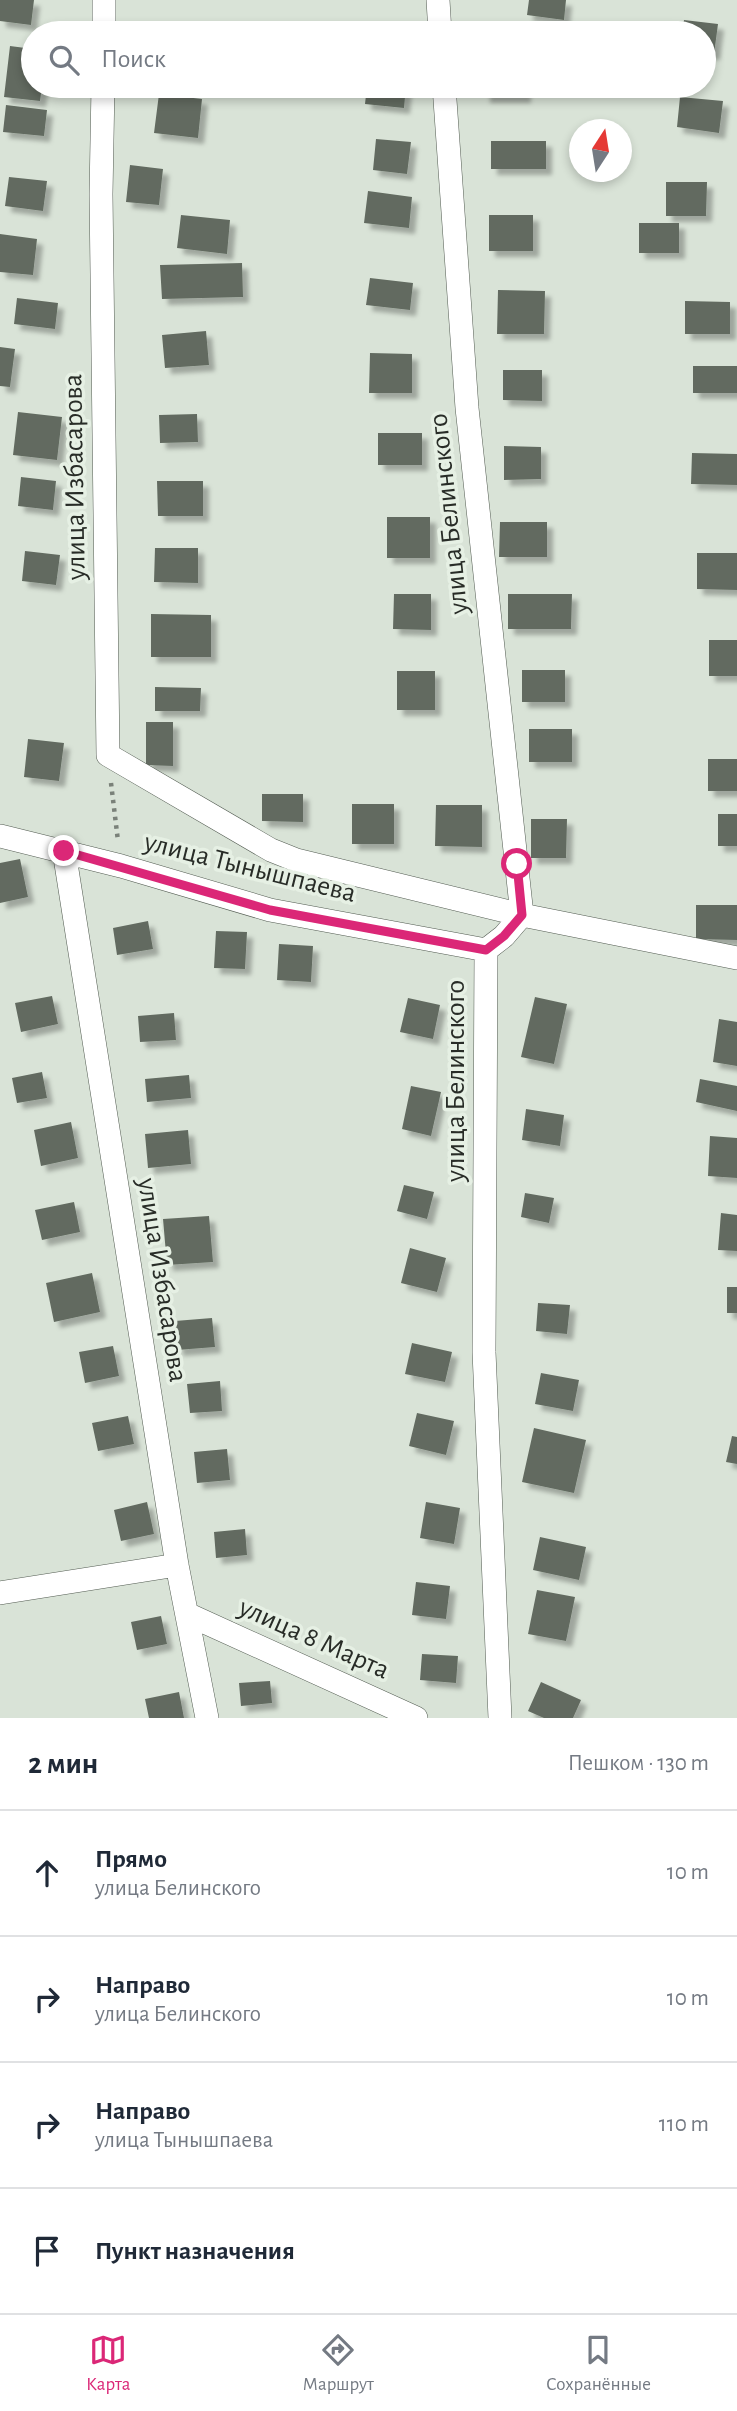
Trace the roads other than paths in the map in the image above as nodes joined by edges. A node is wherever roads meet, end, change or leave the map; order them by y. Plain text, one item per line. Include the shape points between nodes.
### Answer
1 (104, 0) edge
2 (438, 0) edge
3 (104, 21) edge
4 (439, 21) edge
5 (103, 98) edge
6 (445, 98) edge
7 (0, 836) edge
8 (64, 851) junction
9 (522, 915) junction
10 (486, 950) junction
11 (737, 958) edge
12 (177, 1565) junction
13 (0, 1593) edge
14 (187, 1615) junction
15 (207, 1718) edge
16 (416, 1718) edge
17 (500, 1718) edge

1 - 3 street
2 - 4 street
5 - 9 street, улица Избасарова via 108,755 296,860
6 - 9 street, улица Белинского via 467,408
7 - 8 street, улица Тынышпаева
8 - 10 street, улица Тынышпаева via 270,910
8 - 12 street, улица Избасарова
9 - 10 street, улица Белинского
9 - 11 street
10 - 17 street, улица Белинского via 484,1352
12 - 13 street
12 - 14 street, улица Избасарова
14 - 15 street, улица Избасарова
14 - 16 street, улица 8 Марта

